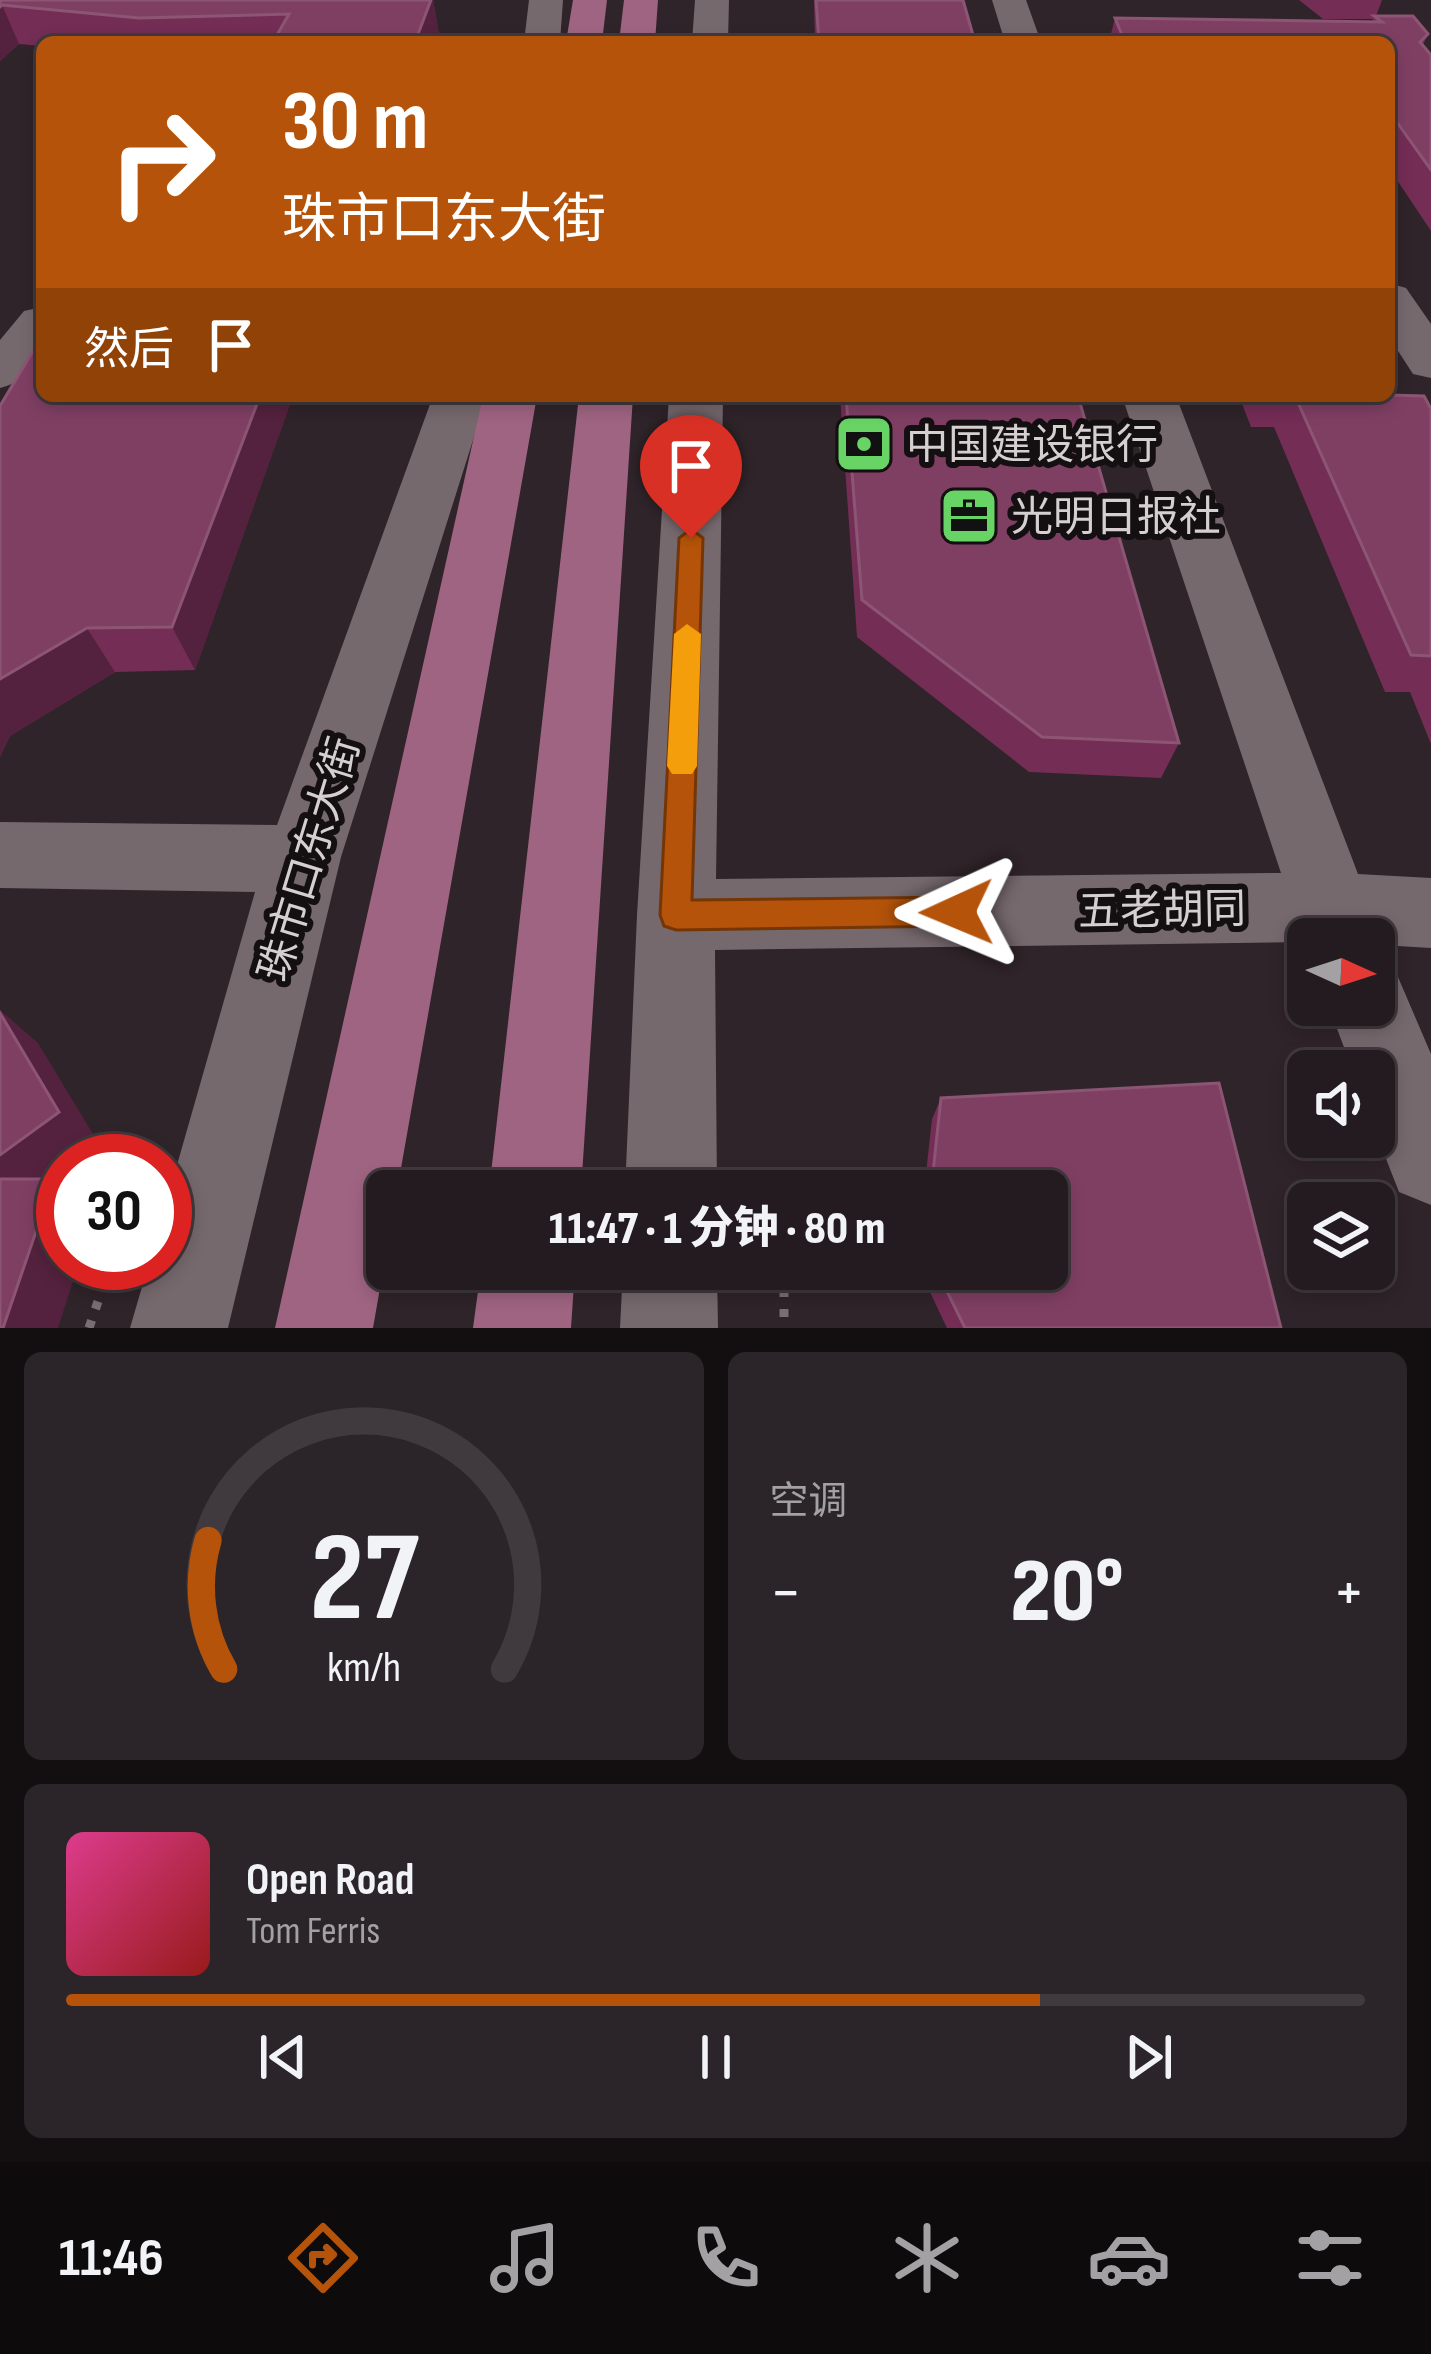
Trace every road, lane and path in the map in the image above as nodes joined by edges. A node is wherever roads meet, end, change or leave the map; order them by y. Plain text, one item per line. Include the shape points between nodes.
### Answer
1 (546, 0) edge
2 (590, 0) edge
3 (641, 0) edge
4 (712, 0) edge
5 (1009, 0) edge
6 (543, 36) edge
7 (585, 36) edge
8 (638, 36) edge
9 (710, 36) edge
10 (1022, 36) edge
11 (1395, 287) edge
12 (1431, 288) edge
13 (1395, 307) edge
14 (36, 309) edge
15 (0, 313) edge
16 (36, 329) edge
17 (1431, 363) edge
18 (0, 372) edge
19 (458, 402) edge
20 (509, 402) edge
21 (604, 402) edge
22 (697, 402) edge
23 (1151, 402) edge
24 (0, 855) edge
25 (303, 857) junction
26 (1431, 913) edge
27 (676, 915) junction
28 (1335, 918) edge
29 (1384, 918) edge
30 (1287, 922) edge
31 (1378, 1026) edge
32 (1431, 1160) edge
33 (537, 1170) edge
34 (671, 1170) edge
35 (102, 1290) edge
36 (526, 1290) edge
37 (670, 1290) edge
38 (784, 1290) edge
39 (89, 1328) edge
40 (179, 1328) edge
41 (324, 1328) edge
42 (522, 1328) edge
43 (669, 1328) edge
44 (784, 1328) edge

1 - 6 street
2 - 7 main road
3 - 8 main road
4 - 9 street
5 - 10 street
11 - 12 street
13 - 17 street
14 - 15 street
16 - 18 street
19 - 25 street, 珠市口东大街
20 - 41 main road
21 - 33 main road
22 - 27 street
23 - 28 street
24 - 25 street
25 - 40 street, 珠市口东大街
26 - 29 street, 五老胡同
27 - 30 street, 五老胡同
27 - 34 street
31 - 32 street
35 - 39 path
36 - 42 main road
37 - 43 street
38 - 44 path

